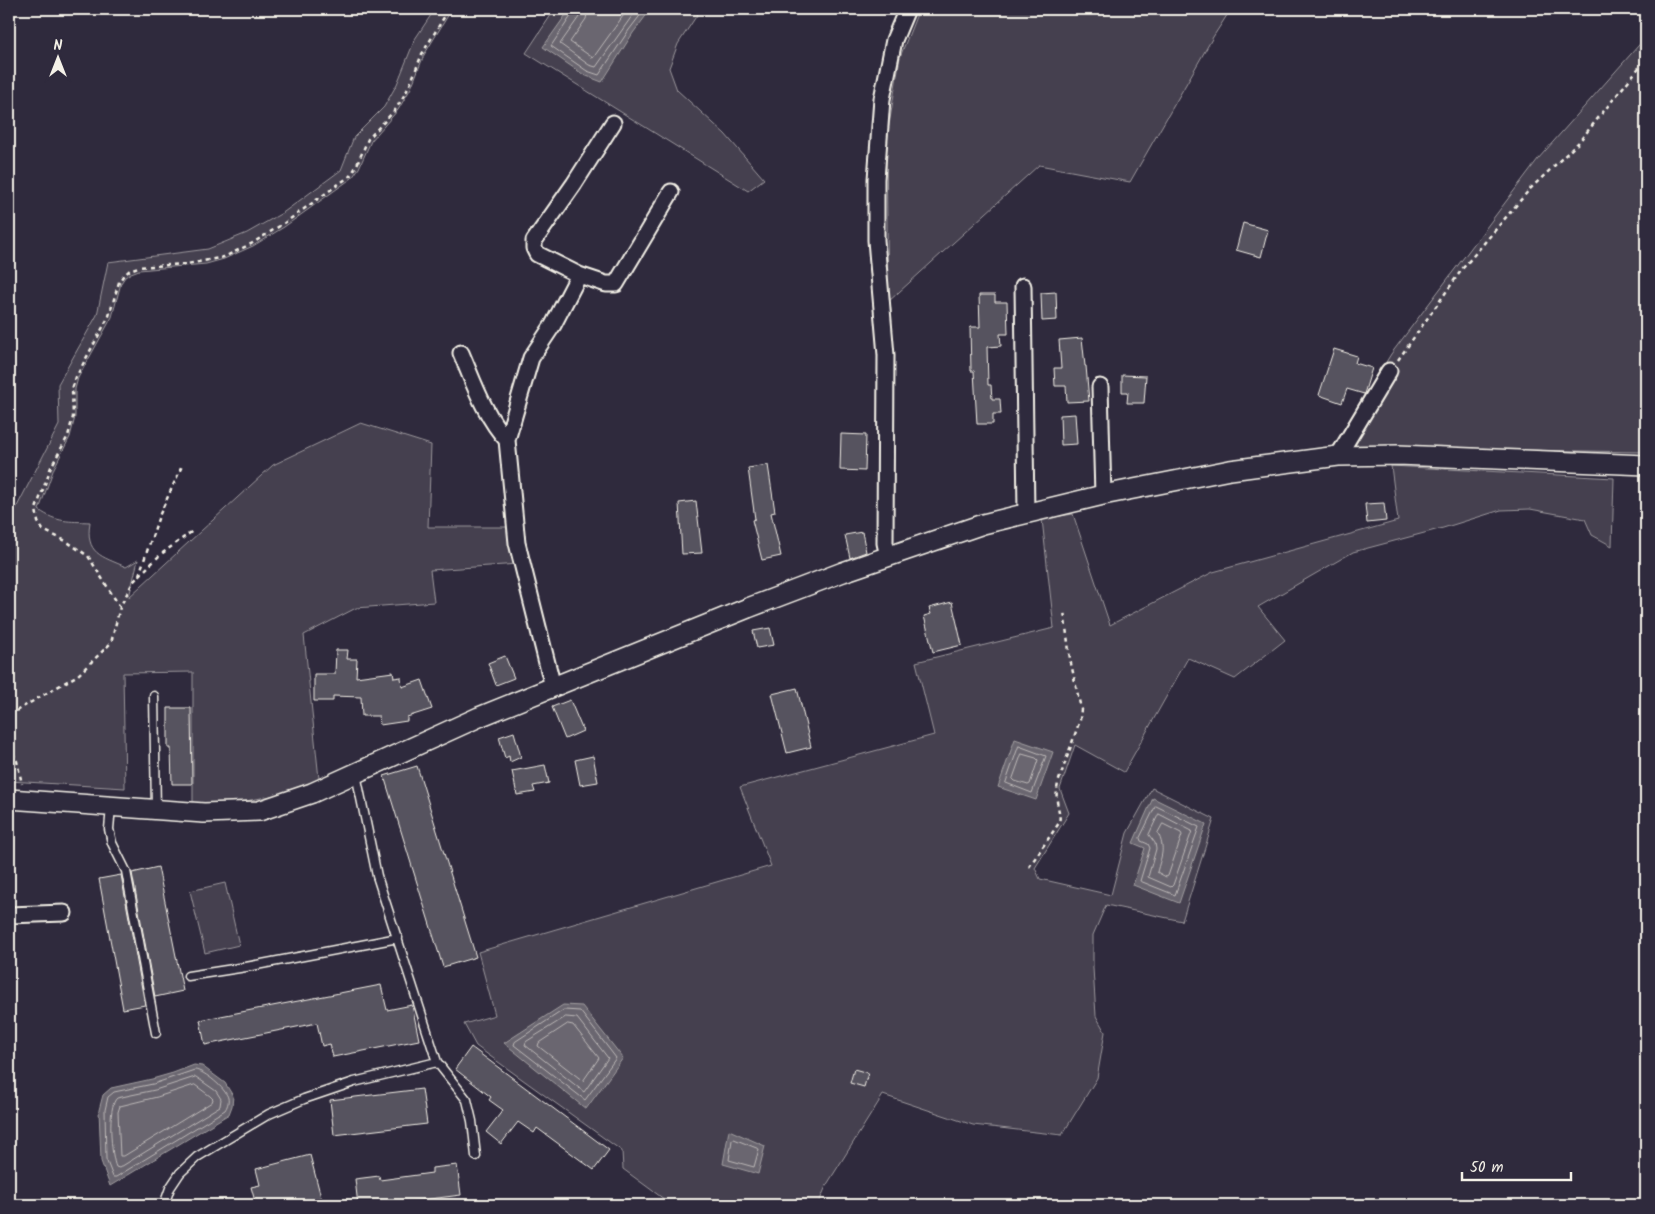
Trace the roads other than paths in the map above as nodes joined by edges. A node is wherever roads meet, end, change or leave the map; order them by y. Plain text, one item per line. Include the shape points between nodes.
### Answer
1 (907, 9) edge
2 (613, 123) dead end
3 (671, 192) dead end
4 (579, 276) junction
5 (1023, 286) dead end
6 (461, 353) dead end
7 (1390, 371) road end
8 (1100, 388) dead end
9 (507, 440) junction
10 (1338, 456) junction
11 (1646, 465) edge
12 (1103, 496) junction
13 (1026, 513) junction
14 (888, 556) junction
15 (553, 687) junction
16 (154, 696) dead end
17 (356, 774) junction
18 (17, 800) edge
19 (110, 807) junction
20 (156, 810) junction
21 (64, 913) dead end
22 (9, 915) edge
23 (398, 938) junction
24 (188, 976) dead end
25 (156, 1033) dead end
26 (437, 1062) junction
27 (476, 1156) dead end
28 (164, 1205) edge

1 - 14 street via 894,40 882,98 876,179 876,240 886,355 885,543
2 - 4 street via 534,241 537,254
3 - 4 street via 616,284
4 - 9 street via 531,358
5 - 13 street
6 - 9 street via 476,390
7 - 10 street
8 - 12 street
9 - 15 street via 517,543
10 - 11 street via 1398,454
10 - 12 street via 1230,470
12 - 13 street
13 - 14 street
14 - 15 street via 748,608
15 - 17 street
16 - 20 lane
17 - 20 street via 259,811 204,813
17 - 23 lane via 377,876
18 - 19 street
19 - 20 street
19 - 25 lane via 109,830 126,871
21 - 22 street
23 - 24 lane
23 - 26 lane
26 - 27 lane via 467,1100
26 - 28 lane via 354,1082 269,1114 197,1157 180,1173

